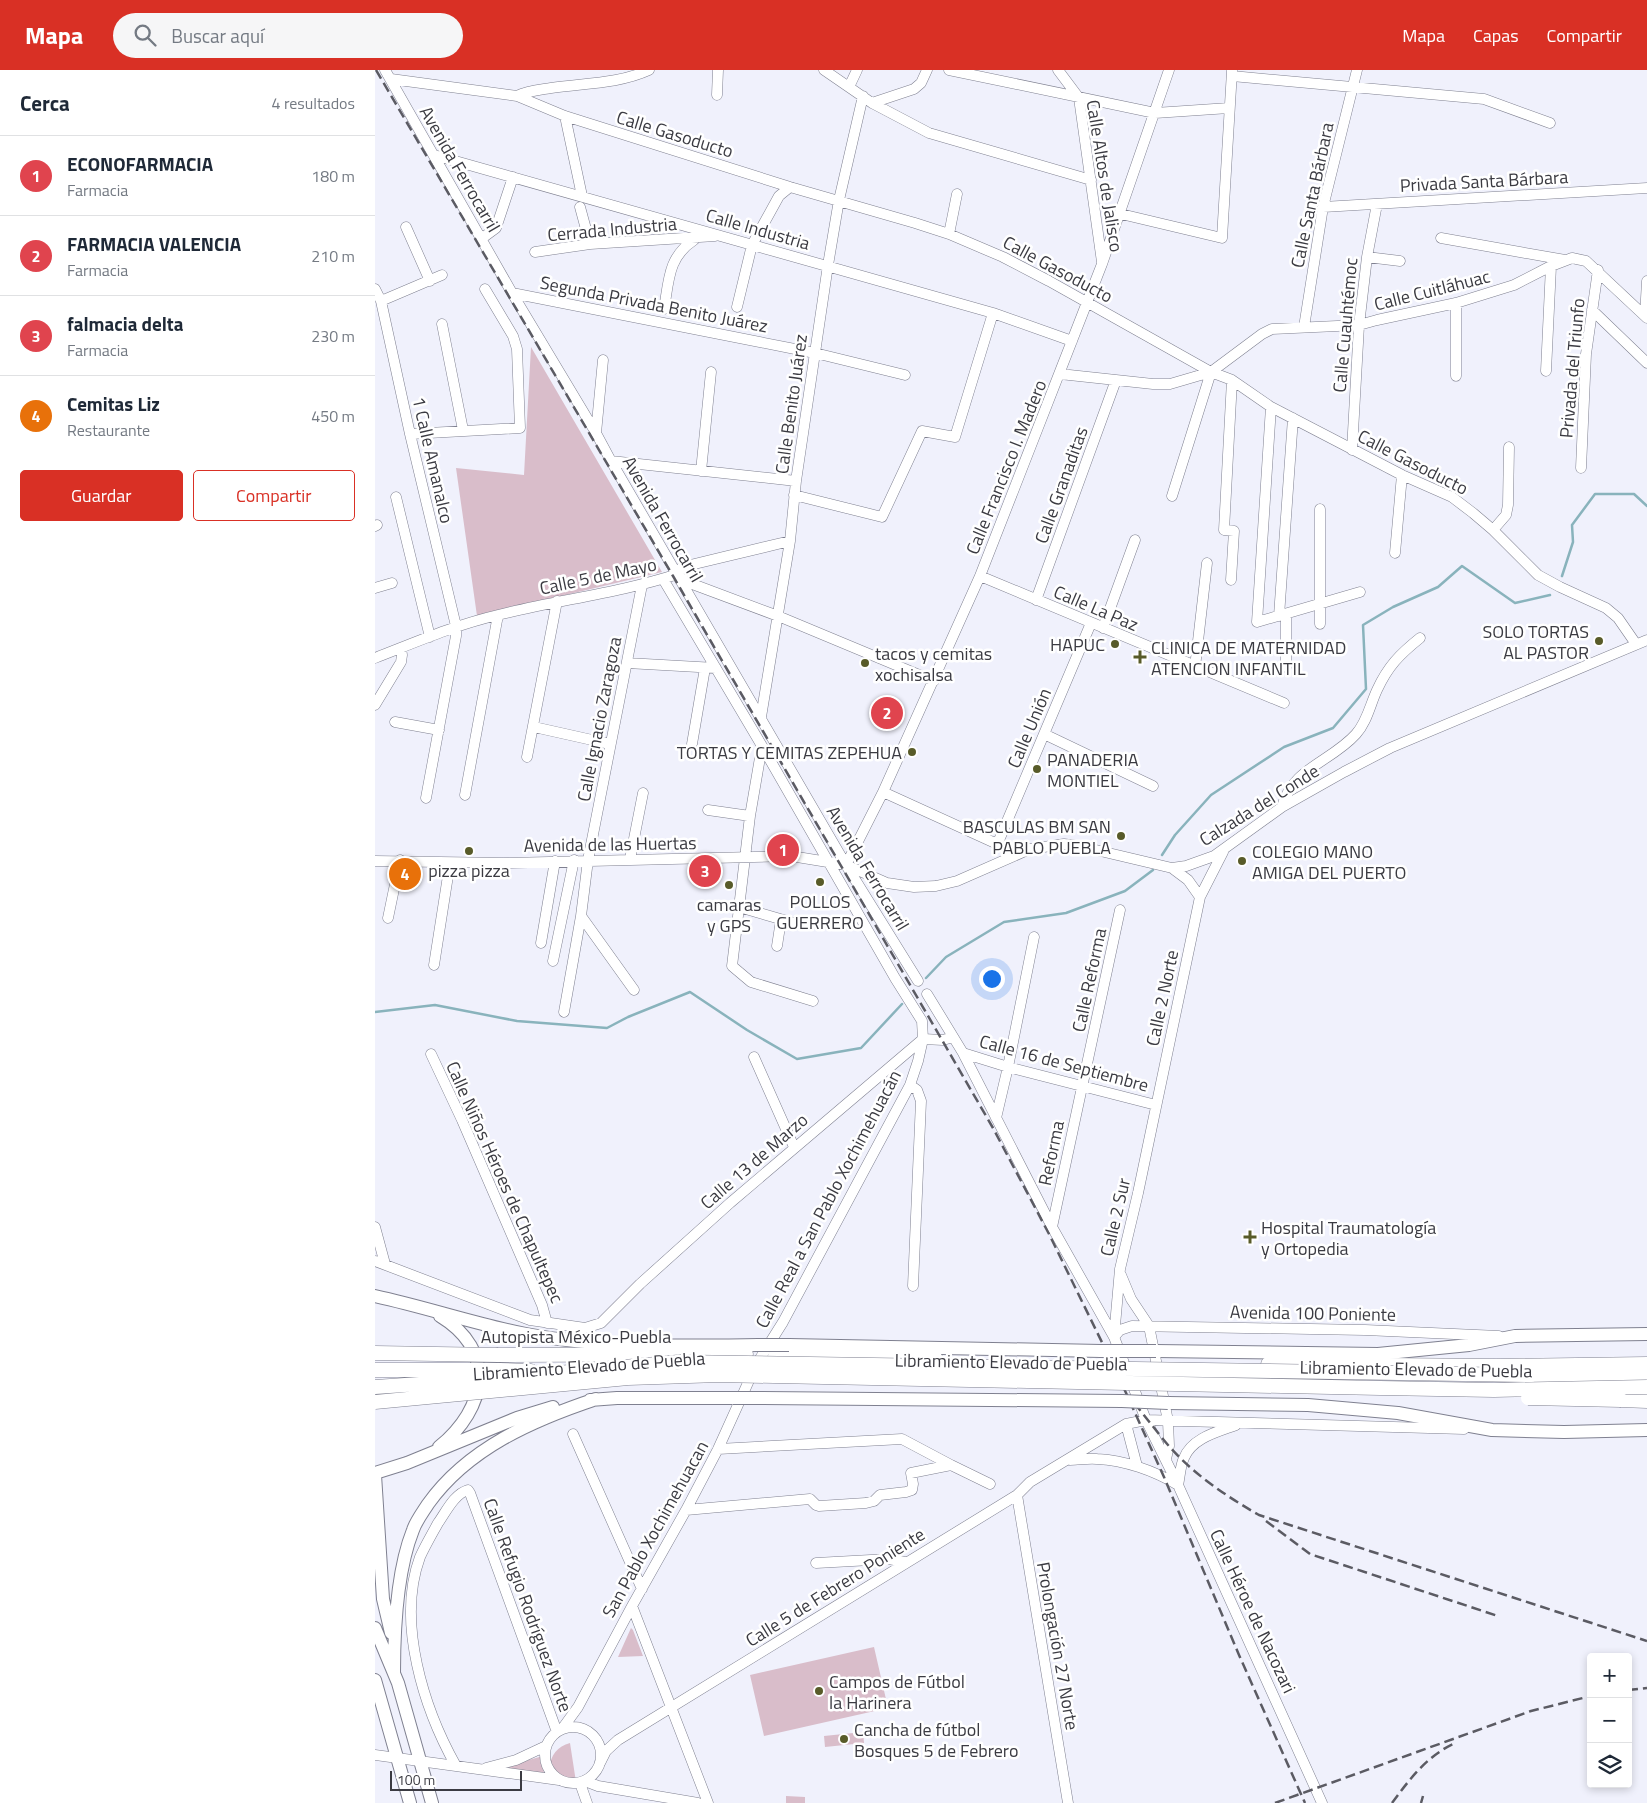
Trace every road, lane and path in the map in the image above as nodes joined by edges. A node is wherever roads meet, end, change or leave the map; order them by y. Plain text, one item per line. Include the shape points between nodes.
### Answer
1 (385, 70) edge
2 (649, 70) edge
3 (718, 70) edge
4 (824, 70) edge
5 (857, 70) edge
6 (927, 70) edge
7 (949, 70) edge
8 (1057, 70) edge
9 (1169, 70) edge
10 (1357, 70) edge
11 (1232, 73) edge
12 (391, 79) junction
13 (849, 87) junction
14 (1352, 87) junction
15 (717, 95) dead end
16 (517, 96) junction
17 (863, 96) junction
18 (1079, 98) junction
19 (872, 103) junction
20 (1229, 108) junction
21 (1155, 113) junction
22 (565, 116) junction
23 (1550, 123) dead end
24 (434, 155) junction
25 (513, 177) junction
26 (1091, 180) junction
27 (790, 187) junction
28 (1647, 188) edge
29 (957, 194) dead end
30 (582, 196) junction
31 (839, 200) junction
32 (1377, 204) junction
33 (580, 207) dead end
34 (1323, 207) junction
35 (1121, 214) junction
36 (406, 227) dead end
37 (949, 234) junction
38 (721, 236) junction
39 (695, 238) junction
40 (1441, 238) dead end
41 (481, 239) junction
42 (590, 244) junction
43 (752, 245) junction
44 (535, 252) dead end
45 (1367, 257) junction
46 (1565, 260) junction
47 (1400, 261) dead end
48 (1102, 264) junction
49 (828, 265) junction
50 (1551, 266) junction
51 (1598, 270) junction
52 (442, 275) dead end
53 (430, 281) junction
54 (1647, 281) edge
55 (485, 289) dead end
56 (513, 293) junction
57 (377, 295) edge
58 (1087, 302) junction
59 (1647, 302) edge
60 (1456, 303) junction
61 (737, 307) dead end
62 (664, 309) dead end
63 (1592, 310) junction
64 (993, 313) junction
65 (1646, 317) edge
66 (442, 324) dead end
67 (1359, 325) junction
68 (1304, 327) junction
69 (1072, 341) junction
70 (815, 353) junction
71 (603, 360) dead end
72 (1647, 363) edge
73 (1547, 371) dead end
74 (711, 372) dead end
75 (1211, 372) junction
76 (1060, 374) junction
77 (905, 375) dead end
78 (1456, 376) dead end
79 (1116, 380) junction
80 (1232, 380) junction
81 (1271, 406) junction
82 (1293, 418) junction
83 (463, 430) junction
84 (596, 433) junction
85 (410, 434) junction
86 (1509, 447) dead end
87 (1353, 450) junction
88 (611, 461) junction
89 (1581, 468) dead end
90 (701, 471) junction
91 (1403, 475) junction
92 (796, 481) junction
93 (795, 495) junction
94 (1173, 496) dead end
95 (396, 497) dead end
96 (1320, 509) dead end
97 (1493, 530) junction
98 (1135, 540) dead end
99 (790, 541) junction
100 (1395, 553) dead end
101 (1207, 562) dead end
102 (677, 574) junction
103 (980, 576) junction
104 (663, 579) junction
105 (1231, 580) dead end
106 (392, 583) dead end
107 (642, 585) junction
108 (375, 588) edge
109 (1359, 592) dead end
110 (1036, 600) junction
111 (557, 601) junction
112 (1319, 604) junction
113 (498, 615) junction
114 (1282, 615) junction
115 (778, 616) junction
116 (1091, 623) junction
117 (1320, 624) dead end
118 (456, 626) junction
119 (1103, 628) junction
120 (431, 637) junction
121 (1420, 638) dead end
122 (1647, 640) edge
123 (1636, 644) junction
124 (401, 648) junction
125 (375, 658) edge
126 (627, 663) junction
127 (1195, 667) junction
128 (1287, 667) dead end
129 (705, 668) junction
130 (716, 668) junction
131 (934, 681) junction
132 (1283, 704) dead end
133 (375, 705) edge
134 (761, 717) junction
135 (395, 722) dead end
136 (534, 727) junction
137 (439, 730) junction
138 (1044, 734) junction
139 (610, 744) junction
140 (692, 744) dead end
141 (762, 746) junction
142 (527, 757) dead end
143 (1153, 786) dead end
144 (643, 792) dead end
145 (883, 792) junction
146 (465, 795) dead end
147 (426, 798) dead end
148 (1282, 808) junction
149 (708, 810) dead end
150 (750, 816) junction
151 (997, 845) junction
152 (1224, 850) junction
153 (1017, 853) junction
154 (745, 857) junction
155 (630, 859) junction
156 (400, 860) junction
157 (574, 860) junction
158 (588, 860) junction
159 (375, 861) edge
160 (555, 861) junction
161 (450, 862) junction
162 (829, 862) junction
163 (846, 865) junction
164 (1172, 868) junction
165 (1200, 897) junction
166 (739, 907) junction
167 (1120, 910) dead end
168 (581, 916) junction
169 (388, 918) dead end
170 (781, 920) junction
171 (794, 923) dead end
172 (1034, 937) dead end
173 (541, 942) dead end
174 (777, 946) dead end
175 (553, 961) dead end
176 (434, 965) dead end
177 (918, 981) dead end
178 (634, 990) dead end
179 (927, 994) dead end
180 (813, 1001) dead end
181 (564, 1012) dead end
182 (953, 1037) junction
183 (923, 1039) junction
184 (963, 1053) junction
185 (431, 1054) dead end
186 (754, 1057) dead end
187 (1008, 1067) junction
188 (910, 1085) junction
189 (1082, 1087) junction
190 (1156, 1105) junction
191 (996, 1118) junction
192 (794, 1147) junction
193 (1052, 1226) junction
194 (375, 1227) edge
195 (375, 1261) edge
196 (385, 1264) junction
197 (1120, 1269) junction
198 (913, 1286) dead end
199 (375, 1296) edge
200 (431, 1310) junction
201 (530, 1320) junction
202 (547, 1323) junction
203 (1149, 1326) junction
204 (527, 1334) junction
205 (1647, 1334) edge
206 (1515, 1336) junction
207 (1114, 1337) junction
208 (375, 1353) edge
209 (1103, 1357) junction
210 (1158, 1357) junction
211 (1647, 1364) edge
212 (756, 1365) joint
213 (375, 1370) edge
214 (1647, 1375) edge
215 (375, 1387) edge
216 (1647, 1387) edge
217 (1494, 1390) junction
218 (1647, 1392) edge
219 (1119, 1395) junction
220 (1166, 1396) junction
221 (596, 1399) junction
222 (1647, 1401) edge
223 (375, 1402) edge
224 (1146, 1420) junction
225 (1168, 1421) junction
226 (1241, 1422) junction
227 (1126, 1424) junction
228 (1492, 1430) junction
229 (1647, 1430) edge
230 (573, 1434) dead end
231 (718, 1449) junction
232 (425, 1457) junction
233 (1166, 1459) junction
234 (1066, 1460) junction
235 (951, 1465) junction
236 (1137, 1466) junction
237 (377, 1473) edge
238 (990, 1484) dead end
239 (1178, 1485) junction
240 (1017, 1495) junction
241 (686, 1510) junction
242 (905, 1562) junction
243 (816, 1563) dead end
244 (642, 1589) junction
245 (632, 1606) junction
246 (375, 1628) edge
247 (394, 1643) junction
248 (394, 1673) junction
249 (375, 1680) edge
250 (578, 1707) junction
251 (670, 1708) junction
252 (582, 1729) junction
253 (559, 1731) junction
254 (594, 1736) junction
255 (618, 1740) junction
256 (546, 1746) junction
257 (375, 1754) edge
258 (396, 1758) junction
259 (420, 1760) junction
260 (600, 1763) junction
261 (456, 1766) junction
262 (478, 1770) junction
263 (559, 1780) junction
264 (582, 1782) junction
265 (411, 1803) edge
266 (432, 1803) edge
267 (587, 1803) edge
268 (698, 1803) edge
269 (708, 1803) edge
270 (1068, 1803) edge
271 (1322, 1803) edge

1 - 12 street, Avenida Ferrocarril
2 - 16 street via 635,77
3 - 15 street
4 - 13 street
5 - 13 street
6 - 19 street via 914,89
7 - 18 street
8 - 18 street, Calle Altos de Jalisco
9 - 21 street, Calle Francisco I. Madero
10 - 14 street, Calle Santa Bárbara
11 - 14 street
11 - 20 street
12 - 16 street, Calle Gasoducto
12 - 24 street, Avenida Ferrocarril
13 - 17 street
14 - 23 street via 1485,99
14 - 34 street, Calle Santa Bárbara
16 - 22 street, Calle Gasoducto
17 - 19 street
17 - 31 street, Calle Benito Juárez
18 - 21 street
18 - 26 street, Calle Altos de Jalisco
19 - 26 street via 929,133
20 - 21 street
20 - 35 street via 1222,238
21 - 35 street, Calle Francisco I. Madero
22 - 27 street, Calle Gasoducto
22 - 30 street
24 - 25 street, Calle Industria
24 - 41 street, Avenida Ferrocarril
25 - 30 street, Calle Industria
25 - 41 street via 496,228
26 - 48 street, Calle Altos de Jalisco
27 - 31 street, Calle Gasoducto
27 - 43 street via 779,196
28 - 32 street, Privada Santa Bárbara
29 - 37 street
30 - 38 street, Calle Industria
31 - 37 street, Calle Gasoducto
31 - 49 street, Calle Benito Juárez
32 - 34 street, Privada Santa Bárbara
32 - 45 street, Calle Cuauhtémoc
33 - 42 street
34 - 68 street, Calle Santa Bárbara
35 - 48 street, Calle Francisco I. Madero
36 - 53 street
37 - 58 street, Calle Gasoducto via 1003,257
38 - 39 street, Cerrada Industria
38 - 43 street, Calle Industria
39 - 42 street, Cerrada Industria
39 - 62 street via 676,256 670,271
40 - 46 street
41 - 56 street, Avenida Ferrocarril
42 - 44 street, Cerrada Industria
43 - 49 street, Calle Industria
43 - 61 street
45 - 47 street
45 - 67 street, Calle Cuauhtémoc
46 - 50 street, Calle Cuitláhuac
46 - 51 street, Calle Cuitláhuac via 1586,260
48 - 58 street, Calle Francisco I. Madero
49 - 64 street, Calle Industria
49 - 70 street, Calle Benito Juárez
50 - 60 street, Calle Cuitláhuac via 1514,285
50 - 73 street
51 - 63 street, Privada del Triunfo
51 - 65 street, Calle Cuitláhuac
52 - 53 street
53 - 57 street
54 - 59 street
55 - 83 street via 513,336 517,349 520,428
56 - 70 street, Segunda Privada Benito Juárez
56 - 84 street, Avenida Ferrocarril
57 - 85 street, 1 Calle Amanalco
58 - 69 street, Calle Francisco I. Madero
58 - 75 street, Calle Gasoducto
59 - 65 street
60 - 67 street, Calle Cuitláhuac
60 - 78 street
63 - 72 street
63 - 89 street, Privada del Triunfo via 1586,354
64 - 69 street, Calle Industria
64 - 93 street via 955,437 923,431 882,517
66 - 83 street
67 - 68 street, Calle Cuitláhuac
67 - 87 street, Calle Cuauhtémoc
68 - 75 street, Calle Cuitláhuac via 1272,329
69 - 76 street, Calle Francisco I. Madero
70 - 77 street, Segunda Privada Benito Juárez
70 - 92 street, Calle Benito Juárez
71 - 84 street
74 - 90 street
75 - 79 street via 1170,384
75 - 80 street, Calle Gasoducto
75 - 94 street
76 - 79 street
76 - 103 street, Calle Francisco I. Madero
79 - 110 street, Calle Granaditas
80 - 81 street, Calle Gasoducto
80 - 105 street via 1224,530 1234,531
81 - 82 street, Calle Gasoducto
81 - 114 street via 1257,622
82 - 87 street, Calle Gasoducto
82 - 114 street
83 - 85 street
84 - 88 street, Avenida Ferrocarril
85 - 118 street, 1 Calle Amanalco
86 - 97 street via 1509,504 1506,515
87 - 91 street, Calle Gasoducto
88 - 90 street
88 - 102 street, Avenida Ferrocarril
90 - 92 street
91 - 97 street, Calle Gasoducto via 1452,497
91 - 100 street
92 - 93 street, Calle Benito Juárez
93 - 99 street, Calle Benito Juárez
95 - 120 street
96 - 112 street
97 - 123 street, Calle Gasoducto via 1538,575 1606,608 1618,618
98 - 119 street
99 - 102 street via 682,568
99 - 115 street, Calle Benito Juárez
101 - 127 street
102 - 104 street, Calle 5 de Mayo
102 - 115 street, Calle 5 de Mayo via 687,582
102 - 134 street, Avenida Ferrocarril
103 - 110 street, Calle La Paz
103 - 131 street, Calle Francisco I. Madero
104 - 107 street, Calle 5 de Mayo
104 - 130 street, Calle Real a San Pablo Xochimehuacán
106 - 108 street
107 - 111 street, Calle 5 de Mayo
107 - 126 street, Calle Ignacio Zaragoza
109 - 112 street
110 - 116 street, Calle La Paz
111 - 113 street, Calle 5 de Mayo
111 - 136 street
112 - 114 street
112 - 117 street
113 - 118 street, Calle 5 de Mayo
113 - 146 street
114 - 128 street
115 - 131 street, Calle 5 de Mayo
115 - 134 street, Calle Benito Juárez
116 - 119 street, Calle La Paz
116 - 138 street, Calle Unión
118 - 120 street, Calle 5 de Mayo
118 - 137 street, 1 Calle Amanalco
119 - 127 street, Calle La Paz
120 - 124 street, Calle 5 de Mayo
121 - 148 street via 1398,655 1385,674 1357,733 1291,785
122 - 123 street, Calzada del Conde
123 - 148 street, Calzada del Conde via 1389,748
124 - 125 street, Calle 5 de Mayo
124 - 133 street via 401,662
126 - 129 street
126 - 139 street, Calle Ignacio Zaragoza
127 - 132 street, Calle La Paz
129 - 130 street
129 - 140 street
130 - 141 street, Calle Real a San Pablo Xochimehuacán
131 - 145 street, Calle Francisco I. Madero
134 - 163 street, Avenida Ferrocarril
135 - 137 street
136 - 139 street
136 - 142 street
137 - 147 street, 1 Calle Amanalco
138 - 143 street
138 - 151 street, Calle Unión
139 - 158 street, Calle Ignacio Zaragoza
141 - 150 street
141 - 162 street, Calle Real a San Pablo Xochimehuacán
144 - 155 street
145 - 151 street
145 - 163 street, Calle Francisco I. Madero
148 - 152 street, Calzada del Conde
149 - 150 street
150 - 154 street
151 - 153 street
152 - 164 street, Calzada del Conde via 1207,859
152 - 165 street, Calle 2 Norte
153 - 163 street, Calzada del Conde via 957,882 914,888 887,883
153 - 164 street, Calzada del Conde via 1064,844
154 - 155 street, Avenida de las Huertas
154 - 162 street, Avenida de las Huertas via 791,856
154 - 166 street
155 - 158 street, Avenida de las Huertas
156 - 159 street, Avenida de las Huertas
156 - 161 street, Avenida de las Huertas
156 - 169 street
157 - 158 street, Avenida de las Huertas
157 - 160 street, Avenida de las Huertas
157 - 175 street
158 - 168 street, Calle Ignacio Zaragoza
160 - 161 street, Avenida de las Huertas
160 - 173 street
161 - 176 street
162 - 163 street, Avenida de las Huertas
162 - 183 street, Calle Real a San Pablo Xochimehuacán via 922,1021
163 - 177 street, Avenida Ferrocarril
164 - 165 street via 1188,880
165 - 190 street, Calle 2 Norte
166 - 170 street
166 - 180 street via 732,966 751,982
167 - 189 street, Calle Reforma
168 - 178 street
168 - 181 street, Calle Ignacio Zaragoza
170 - 171 street
170 - 174 street
172 - 187 street
179 - 182 street
182 - 183 street
182 - 184 street
183 - 188 street, Calle Real a San Pablo Xochimehuacán
183 - 192 street, Calle 13 de Marzo
184 - 187 street, Calle 16 de Septiembre
184 - 191 street
185 - 202 street, Calle Niños Héroes de Chapultepec via 542,1305
186 - 192 street
187 - 189 street, Calle 16 de Septiembre
187 - 191 street
188 - 198 street via 917,1090 921,1101
188 - 212 street, Calle Real a San Pablo Xochimehuacán via 783,1322
189 - 190 street, Calle 16 de Septiembre
189 - 193 street, Reforma
190 - 197 street, Calle 2 Sur
191 - 193 street
192 - 202 street, Calle 13 de Marzo via 640,1284 601,1323 585,1328
193 - 207 street
194 - 196 street
195 - 196 street
196 - 201 street
197 - 203 street via 1131,1299
197 - 207 street, Calle 2 Sur
199 - 200 main road
200 - 204 main road
200 - 232 main road via 465,1335 477,1358 479,1374 476,1398 468,1416 446,1442
201 - 202 street
201 - 204 street
203 - 206 street, Avenida 100 Poniente
203 - 207 street, Avenida 100 Poniente via 1132,1326 1120,1330
203 - 225 street
204 - 209 main road, bridge via 623,1344 789,1345
205 - 206 main road
206 - 210 main road via 1469,1345 1378,1354
207 - 224 street, Calle Héroe de Nacozari
208 - 209 highway, Autopista México-Puebla, bridge
209 - 210 highway, Autopista México-Puebla
210 - 211 highway, Autopista México-Puebla via 1486,1366
212 - 231 street, San Pablo Xochimehuacan
213 - 219 highway, Autopista México-Puebla, bridge via 499,1370
214 - 215 highway, Libramiento Elevado de Puebla, bridge via 1496,1376 679,1362
216 - 217 highway, Libramiento Elevado de Puebla, bridge
217 - 222 highway, bridge via 1532,1398
217 - 223 highway, Libramiento Elevado de Puebla, bridge via 719,1375 628,1378
218 - 220 highway, Autopista México-Puebla
219 - 220 highway, Autopista México-Puebla
219 - 221 main road, bridge
220 - 228 main road via 1398,1413
221 - 232 main road via 564,1404 517,1418
221 - 247 main road via 556,1413 502,1439 462,1467 442,1487 413,1531 402,1574
224 - 225 street, Calle 5 de Febrero Poniente
224 - 227 street, Calle 5 de Febrero Poniente
224 - 233 street, Calle Héroe de Nacozari
225 - 226 street, Calle 5 de Febrero Poniente
225 - 233 street
226 - 228 street, Calle 5 de Febrero Poniente
226 - 239 street via 1193,1445 1183,1460
227 - 234 street, Calle 5 de Febrero Poniente
227 - 236 street
228 - 229 main road
230 - 244 street
231 - 235 street via 902,1439
231 - 241 street, San Pablo Xochimehuacan
232 - 237 main road
233 - 239 street, Calle Héroe de Nacozari
234 - 236 street, Calle 5 de Febrero Poniente via 1098,1458
234 - 240 street, Calle 5 de Febrero Poniente via 1030,1482
235 - 238 street
235 - 241 street via 911,1473 912,1490 880,1495 874,1501 819,1506 810,1499
236 - 239 street, Calle 5 de Febrero Poniente
237 - 247 main road via 383,1599
239 - 271 street, Calle Héroe de Nacozari
240 - 242 street, Calle 5 de Febrero Poniente
240 - 270 street, Prolongación 27 Norte
241 - 244 street, San Pablo Xochimehuacan
242 - 243 street
242 - 251 street, Calle 5 de Febrero Poniente
244 - 245 street, San Pablo Xochimehuacan
245 - 250 street, San Pablo Xochimehuacan
245 - 251 street
246 - 248 main road
247 - 248 main road
248 - 259 main road
249 - 258 main road
250 - 252 street
250 - 253 street, San Pablo Xochimehuacan
251 - 255 street, Calle 5 de Febrero Poniente
251 - 269 street
252 - 253 street via 570,1727
252 - 254 street
253 - 256 street
253 - 261 street, Calle Refugio Rodríguez Norte via 471,1493 462,1491 420,1557 411,1610 413,1642 427,1698
254 - 255 street
254 - 260 street via 600,1749
255 - 260 street, Calle 5 de Febrero Poniente via 606,1751
256 - 262 street via 516,1760
256 - 263 street via 546,1765
257 - 258 street
258 - 259 street
258 - 265 main road
259 - 261 street
259 - 266 main road
260 - 264 street via 595,1772
261 - 262 street
262 - 263 street
263 - 264 street
264 - 267 street
264 - 268 street

